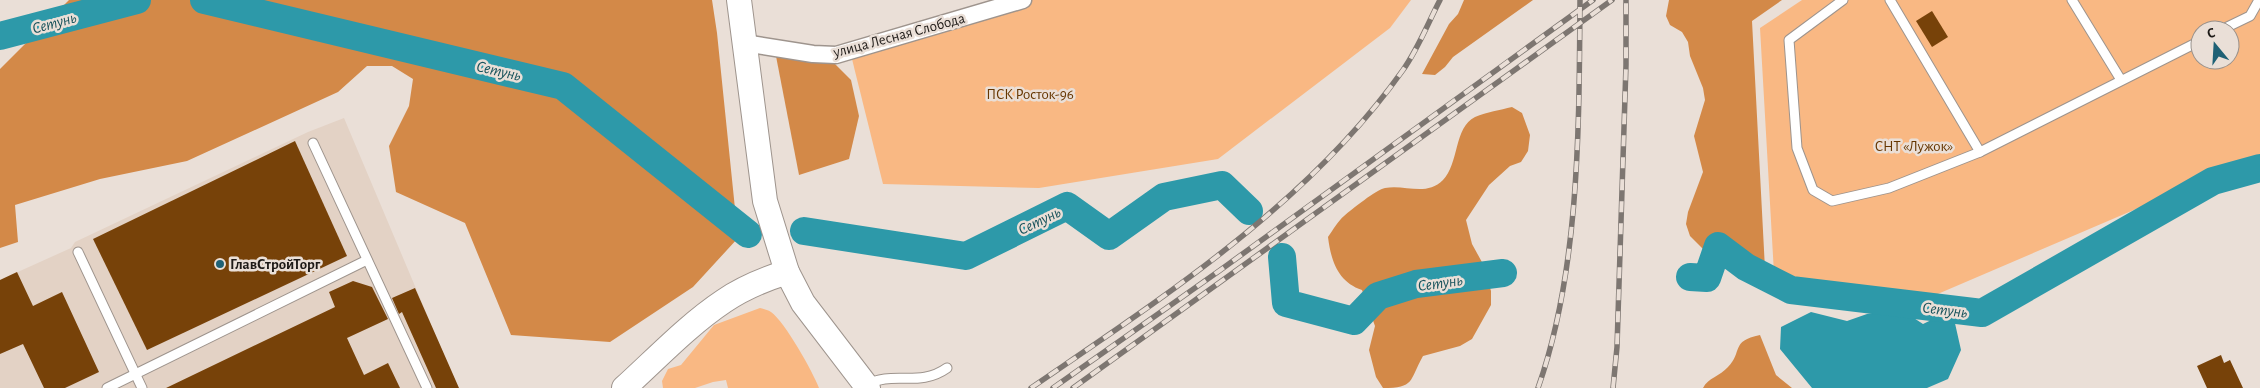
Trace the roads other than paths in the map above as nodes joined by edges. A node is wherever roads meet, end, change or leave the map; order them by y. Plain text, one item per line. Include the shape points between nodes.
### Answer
1 (739, 0) edge
2 (1023, 0) edge
3 (1843, 0) edge
4 (1890, 0) edge
5 (2072, 0) edge
6 (2259, 0) edge
7 (2240, 21) edge
8 (744, 43) junction
9 (2190, 45) edge
10 (2121, 80) junction
11 (313, 142) dead end
12 (1980, 152) junction
13 (78, 252) dead end
14 (367, 260) junction
15 (787, 272) junction
16 (947, 368) dead end
17 (136, 374) junction
18 (867, 386) edge
19 (107, 388) edge
20 (142, 388) edge
21 (427, 388) edge
22 (624, 388) edge

1 - 8 main road
2 - 8 street, улица Лесная Слобода via 836,55
3 - 12 lane via 1789,40 1797,148 1813,190 1832,201 1851,197 1889,188
4 - 12 lane
5 - 10 lane
6 - 7 lane via 2250,16
8 - 15 main road via 765,201
9 - 10 lane
10 - 12 lane
11 - 14 lane
13 - 17 lane
14 - 17 lane
14 - 21 lane
15 - 18 main road via 803,303
15 - 22 main road via 724,301
16 - 18 lane via 932,377 910,381 879,378
17 - 19 lane
17 - 20 lane

